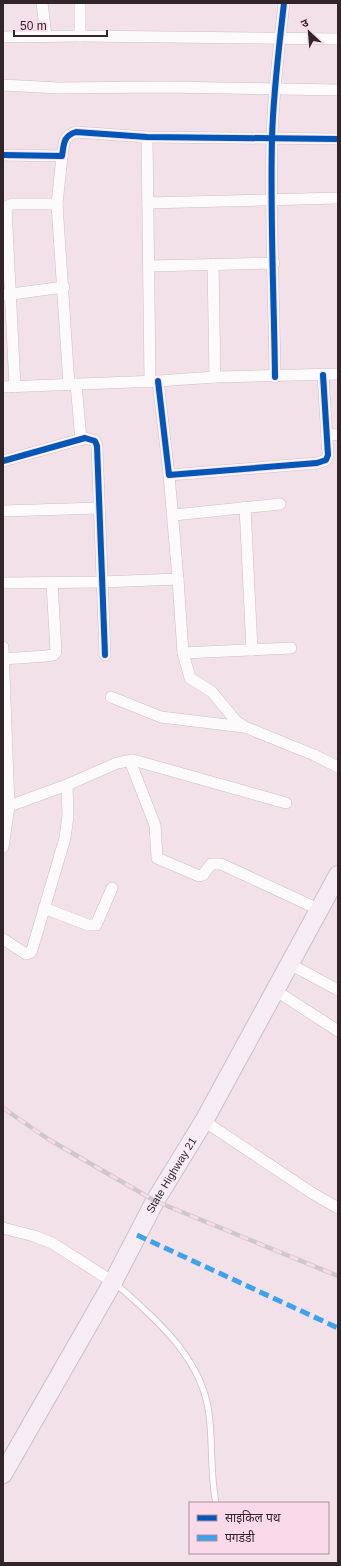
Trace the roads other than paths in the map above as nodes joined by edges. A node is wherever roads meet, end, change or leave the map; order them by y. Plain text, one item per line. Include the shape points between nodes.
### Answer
1 (42, 3) edge
2 (80, 3) edge
3 (284, 3) edge
4 (46, 36) junction
5 (80, 36) junction
6 (3, 37) edge
7 (338, 39) edge
8 (280, 40) junction
9 (3, 85) edge
10 (275, 88) junction
11 (338, 90) edge
12 (148, 137) junction
13 (272, 139) junction
14 (338, 139) edge
15 (3, 155) edge
16 (62, 156) junction
17 (272, 198) junction
18 (338, 198) edge
19 (148, 203) junction
20 (57, 204) junction
21 (338, 204) edge
22 (274, 263) junction
23 (213, 264) junction
24 (150, 266) junction
25 (64, 288) junction
26 (6, 294) edge
27 (338, 374) edge
28 (322, 375) junction
29 (215, 377) junction
30 (276, 377) junction
31 (154, 382) junction
32 (72, 384) junction
33 (3, 387) edge
34 (15, 387) junction
35 (326, 434) junction
36 (338, 434) edge
37 (81, 440) junction
38 (3, 461) edge
39 (169, 475) junction
40 (280, 504) dead end
41 (245, 507) junction
42 (99, 508) junction
43 (3, 511) edge
44 (174, 515) junction
45 (178, 579) junction
46 (3, 582) edge
47 (102, 582) junction
48 (52, 583) junction
49 (3, 647) edge
50 (291, 648) dead end
51 (252, 650) junction
52 (183, 654) junction
53 (105, 655) dead end
54 (3, 659) edge
55 (111, 697) dead end
56 (245, 727) junction
57 (130, 761) junction
58 (338, 767) edge
59 (67, 785) junction
60 (286, 803) dead end
61 (9, 806) junction
62 (3, 847) edge
63 (338, 875) edge
64 (112, 888) dead end
65 (44, 908) junction
66 (318, 909) junction
67 (3, 939) edge
68 (288, 963) junction
69 (275, 990) junction
70 (338, 990) edge
71 (338, 1031) edge
72 (204, 1121) junction
73 (338, 1208) edge
74 (3, 1228) edge
75 (113, 1282) junction
76 (8, 1456) edge
77 (3, 1474) edge
78 (216, 1502) edge

1 - 4 street
2 - 5 street
3 - 8 street
4 - 5 street
4 - 6 street
5 - 8 street
7 - 8 street
8 - 10 street
9 - 10 street via 58,88
10 - 11 street
10 - 13 street
12 - 13 street
12 - 16 street via 76,132 67,136 64,141
12 - 19 street
13 - 14 street
13 - 17 street
15 - 16 street
16 - 20 street
17 - 18 street
17 - 19 street
17 - 22 street
18 - 21 street
19 - 24 street
20 - 25 street
20 - 26 street via 12,204 6,207
22 - 23 street
22 - 30 street
23 - 24 street
23 - 29 street
24 - 31 street
25 - 26 street
25 - 32 street
26 - 34 street
27 - 28 street
28 - 30 street
28 - 35 street
29 - 30 street
29 - 31 street
31 - 32 street
31 - 39 street
32 - 34 street
32 - 37 street
33 - 34 street
35 - 36 street
35 - 39 street via 328,455 322,462
37 - 38 street
37 - 42 street via 91,439 98,446
39 - 44 street
40 - 41 street
41 - 44 street
41 - 51 street
42 - 43 street
42 - 47 street
44 - 45 street
45 - 47 street
45 - 52 street
46 - 48 street
47 - 48 street
47 - 53 street
48 - 54 street via 56,652 46,656
49 - 54 street
50 - 51 street
51 - 52 street
52 - 56 street via 190,678 212,692 236,721
54 - 61 street
55 - 56 street via 161,717
56 - 58 street
57 - 59 street via 118,763
57 - 60 street
57 - 66 street via 155,825 157,858 199,876 211,864 221,864
59 - 61 street
59 - 65 street via 66,828
61 - 62 street
63 - 66 highway, State Highway 21
64 - 65 street via 96,925 88,925
65 - 67 street via 30,953 19,951
66 - 68 highway, State Highway 21
68 - 69 highway, State Highway 21
68 - 70 street
69 - 71 street
69 - 72 highway, State Highway 21
72 - 73 street
72 - 75 highway, State Highway 21 via 155,1201
74 - 75 street via 52,1243
75 - 76 highway, State Highway 21
75 - 78 lane via 169,1334 197,1374 206,1396 209,1413
76 - 77 highway, State Highway 21

